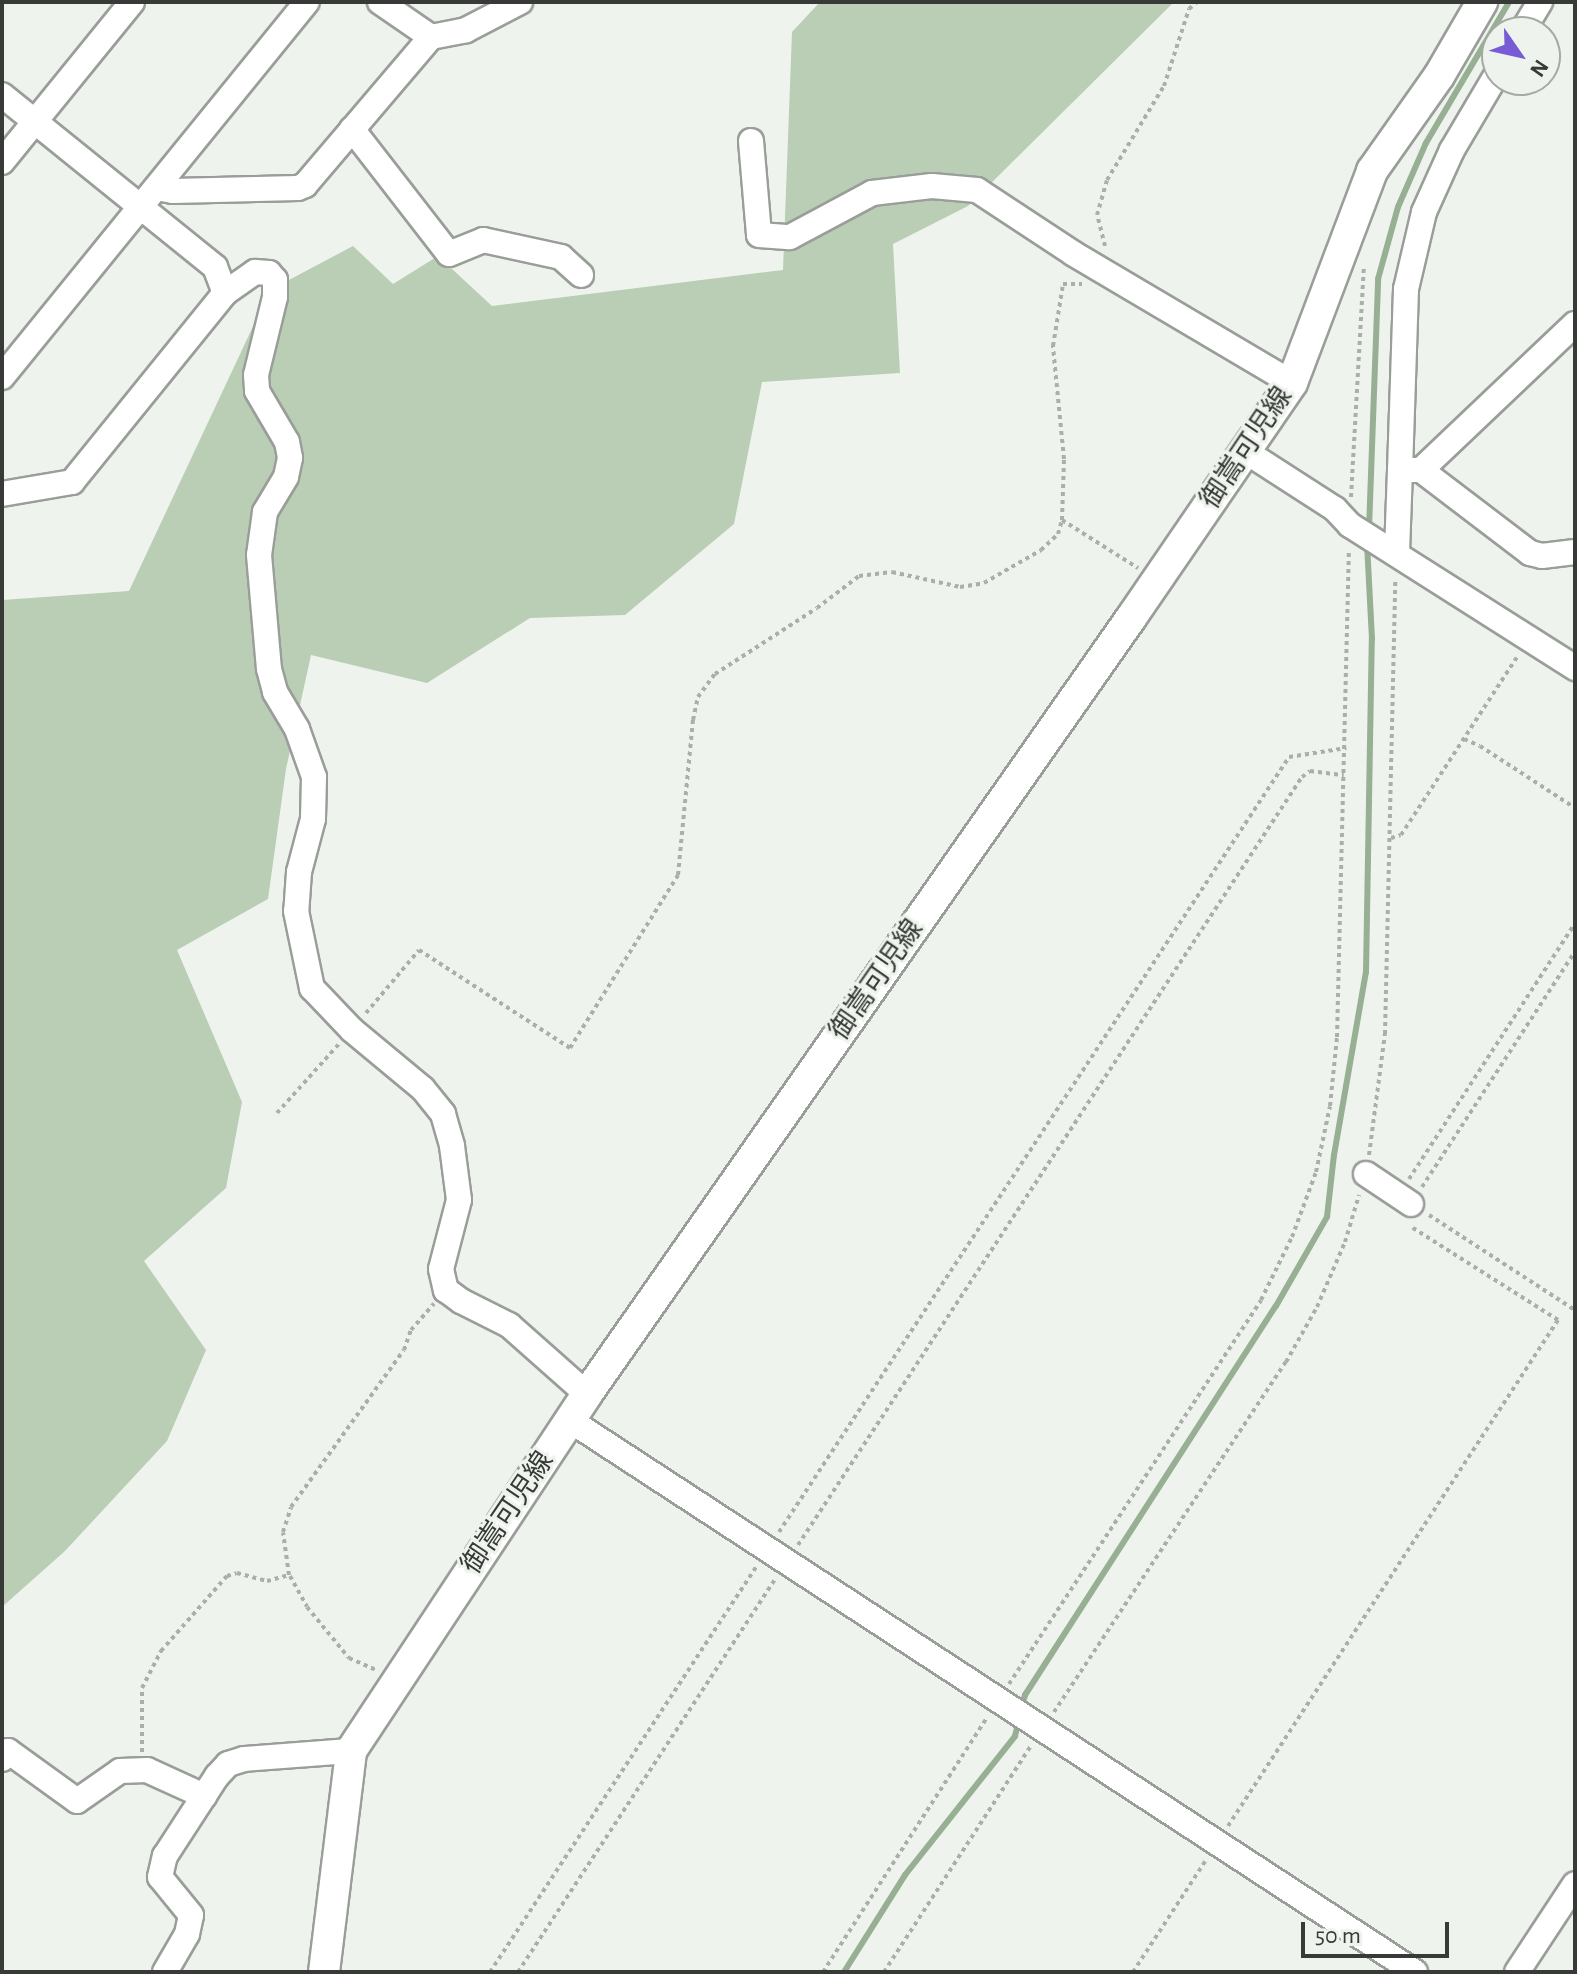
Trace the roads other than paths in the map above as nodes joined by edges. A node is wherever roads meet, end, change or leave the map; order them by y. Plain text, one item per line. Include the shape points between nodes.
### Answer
1 (132, 2) edge
2 (307, 2) edge
3 (380, 2) edge
4 (520, 2) edge
5 (1482, 2) edge
6 (431, 37) junction
7 (2, 95) edge
8 (1484, 96) edge
9 (35, 122) junction
10 (352, 129) junction
11 (751, 141) dead end
12 (2, 162) edge
13 (148, 196) junction
14 (581, 275) dead end
15 (225, 293) junction
16 (1575, 324) edge
17 (2, 377) edge
18 (1292, 383) junction
19 (1245, 451) junction
20 (1410, 470) junction
21 (2, 494) edge
22 (1388, 547) junction
23 (1575, 552) edge
24 (1575, 668) edge
25 (1362, 1184) road end
26 (1403, 1206) road end
27 (587, 1394) junction
28 (571, 1421) junction
29 (351, 1751) junction
30 (2, 1759) edge
31 (204, 1796) junction
32 (1575, 1884) edge
33 (165, 1972) edge
34 (324, 1972) edge
35 (1415, 1972) edge
36 (1517, 1972) edge

1 - 9 street
2 - 13 street
3 - 6 street
4 - 6 street via 466,30
5 - 18 main road, 御嵩可児線 via 1439,76 1372,171
6 - 10 street
7 - 9 street
8 - 20 street via 1424,212 1406,289
9 - 12 street
9 - 13 street
10 - 13 street via 298,188
10 - 14 street via 449,254 483,240 561,257
11 - 18 street via 759,235 790,237 872,193 932,186 977,190
13 - 15 street via 215,267
13 - 17 street
15 - 21 street via 72,482
15 - 27 street via 255,272 269,273 275,280 257,391 287,442 290,458 286,477 265,512 259,555 269,669 314,777 313,819 299,872 296,911 312,988 429,1095 449,1127 459,1200 441,1269 446,1290 509,1325
16 - 20 street
18 - 19 main road, 御嵩可児線
19 - 22 street
19 - 27 main road, 御嵩可児線
20 - 22 street
20 - 23 street via 1530,553
22 - 24 street
25 - 26 street
27 - 28 main road, 御嵩可児線
28 - 29 main road, 御嵩可児線
28 - 35 street
29 - 31 street via 244,1759 228,1764
29 - 34 main road, 御嵩可児線
30 - 31 street via 8,1751 77,1801 120,1771 142,1770
31 - 33 street via 165,1856 160,1877 191,1915 187,1934
32 - 36 street

